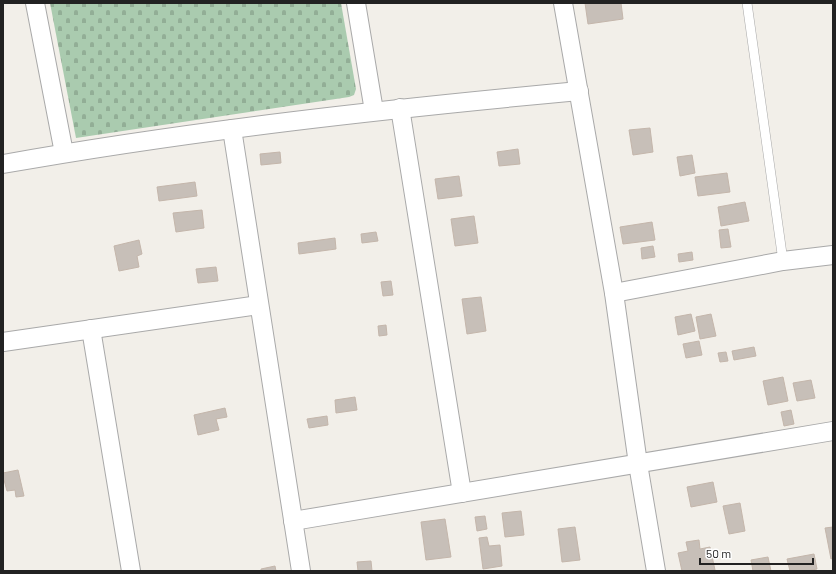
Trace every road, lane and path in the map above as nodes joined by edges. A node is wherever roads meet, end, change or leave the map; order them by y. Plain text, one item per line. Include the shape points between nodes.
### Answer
1 (35, 3) edge
2 (356, 3) edge
3 (563, 3) edge
4 (747, 3) edge
5 (579, 91) junction
6 (400, 108) junction
7 (374, 111) junction
8 (232, 130) junction
9 (64, 153) junction
10 (3, 164) edge
11 (833, 255) edge
12 (783, 261) junction
13 (614, 293) junction
14 (259, 305) junction
15 (91, 329) junction
16 (3, 342) edge
17 (833, 431) edge
18 (638, 464) junction
19 (462, 493) junction
20 (293, 521) junction
21 (131, 571) edge
22 (301, 571) edge
23 (656, 571) edge

1 - 9 street
2 - 7 street
3 - 5 street
4 - 12 lane
5 - 6 street
5 - 13 street
6 - 7 street
6 - 19 street
7 - 8 street
8 - 9 street
8 - 14 street
9 - 10 street
11 - 12 street
12 - 13 street
13 - 18 street
14 - 15 street
14 - 20 street
15 - 16 street
15 - 21 street
17 - 18 street
18 - 19 street
18 - 23 street
19 - 20 street
20 - 22 street

